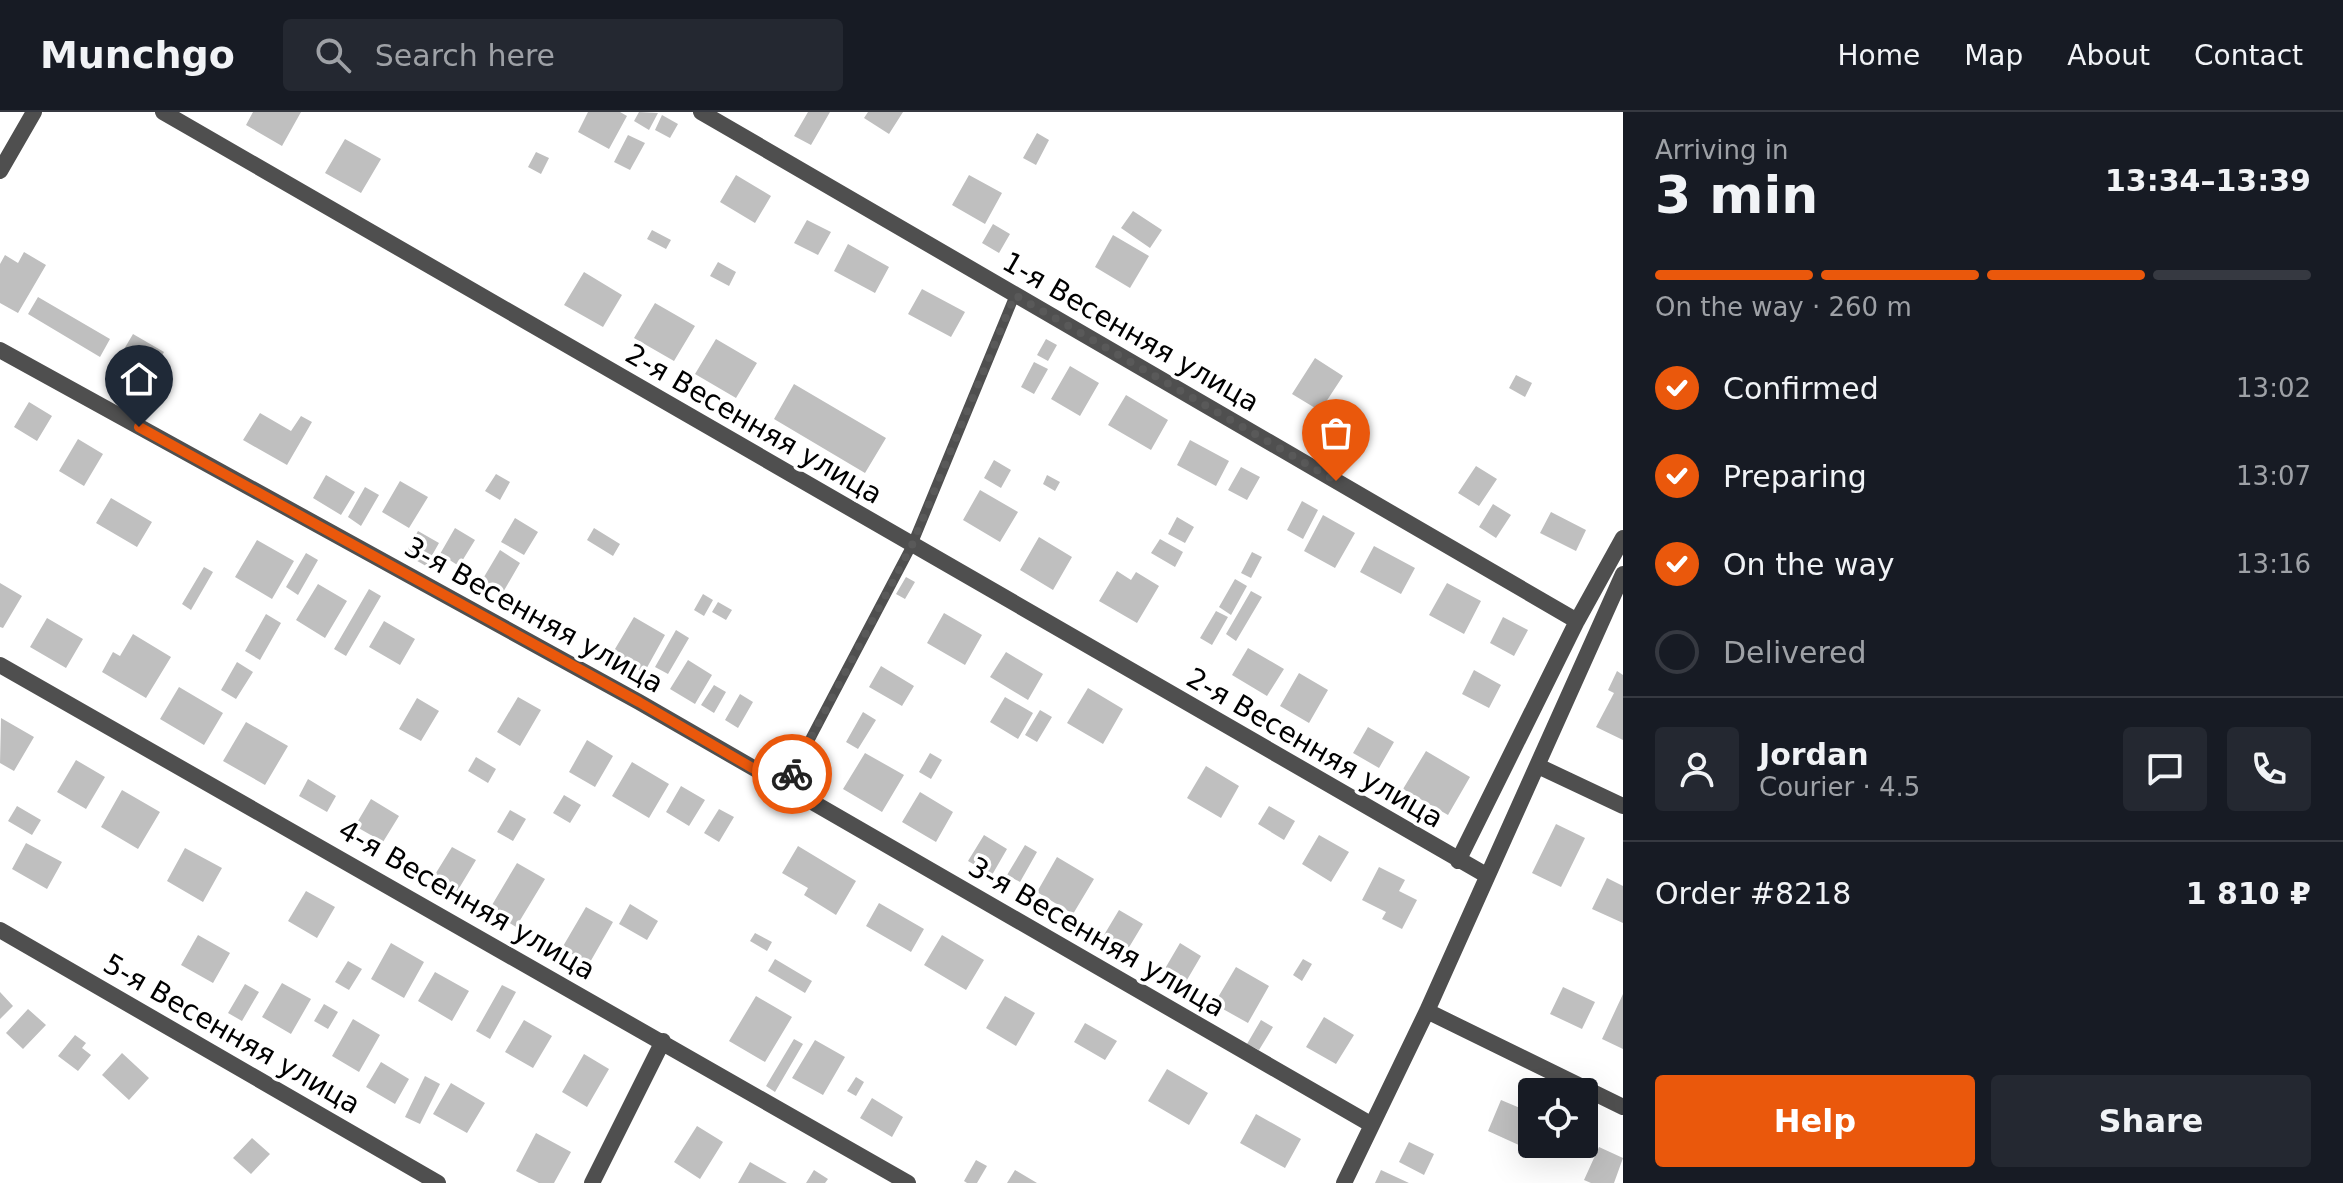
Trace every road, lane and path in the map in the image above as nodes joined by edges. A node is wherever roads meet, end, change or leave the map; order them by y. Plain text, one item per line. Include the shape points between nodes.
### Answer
1 (34, 112) edge
2 (163, 112) edge
3 (701, 112) edge
4 (0, 171) edge
5 (1015, 295) junction
6 (0, 350) edge
7 (912, 545) junction
8 (1621, 545) edge
9 (1623, 574) edge
10 (1577, 621) junction
11 (0, 665) edge
12 (1538, 766) junction
13 (785, 787) junction
14 (1623, 806) edge
15 (1458, 861) junction
16 (1486, 875) junction
17 (0, 930) edge
18 (1427, 1011) junction
19 (663, 1041) junction
20 (1623, 1107) edge
21 (1372, 1125) junction
22 (438, 1183) edge
23 (592, 1183) edge
24 (908, 1183) edge
25 (1344, 1183) edge

1 - 4 street
2 - 7 street, 2-я Весенняя улица
3 - 5 street, 1-я Весенняя улица
5 - 7 lane
5 - 10 street, 1-я Весенняя улица
6 - 13 street, 3-я Весенняя улица
7 - 13 lane
7 - 15 street, 2-я Весенняя улица
8 - 10 street
9 - 12 street
10 - 15 street
11 - 19 street, 4-я Весенняя улица
12 - 14 street
12 - 16 street
13 - 21 street, 3-я Весенняя улица
15 - 16 street, 2-я Весенняя улица
16 - 18 street
17 - 22 street, 5-я Весенняя улица
18 - 20 street
18 - 21 street
19 - 23 street
19 - 24 street, 4-я Весенняя улица
21 - 25 street

